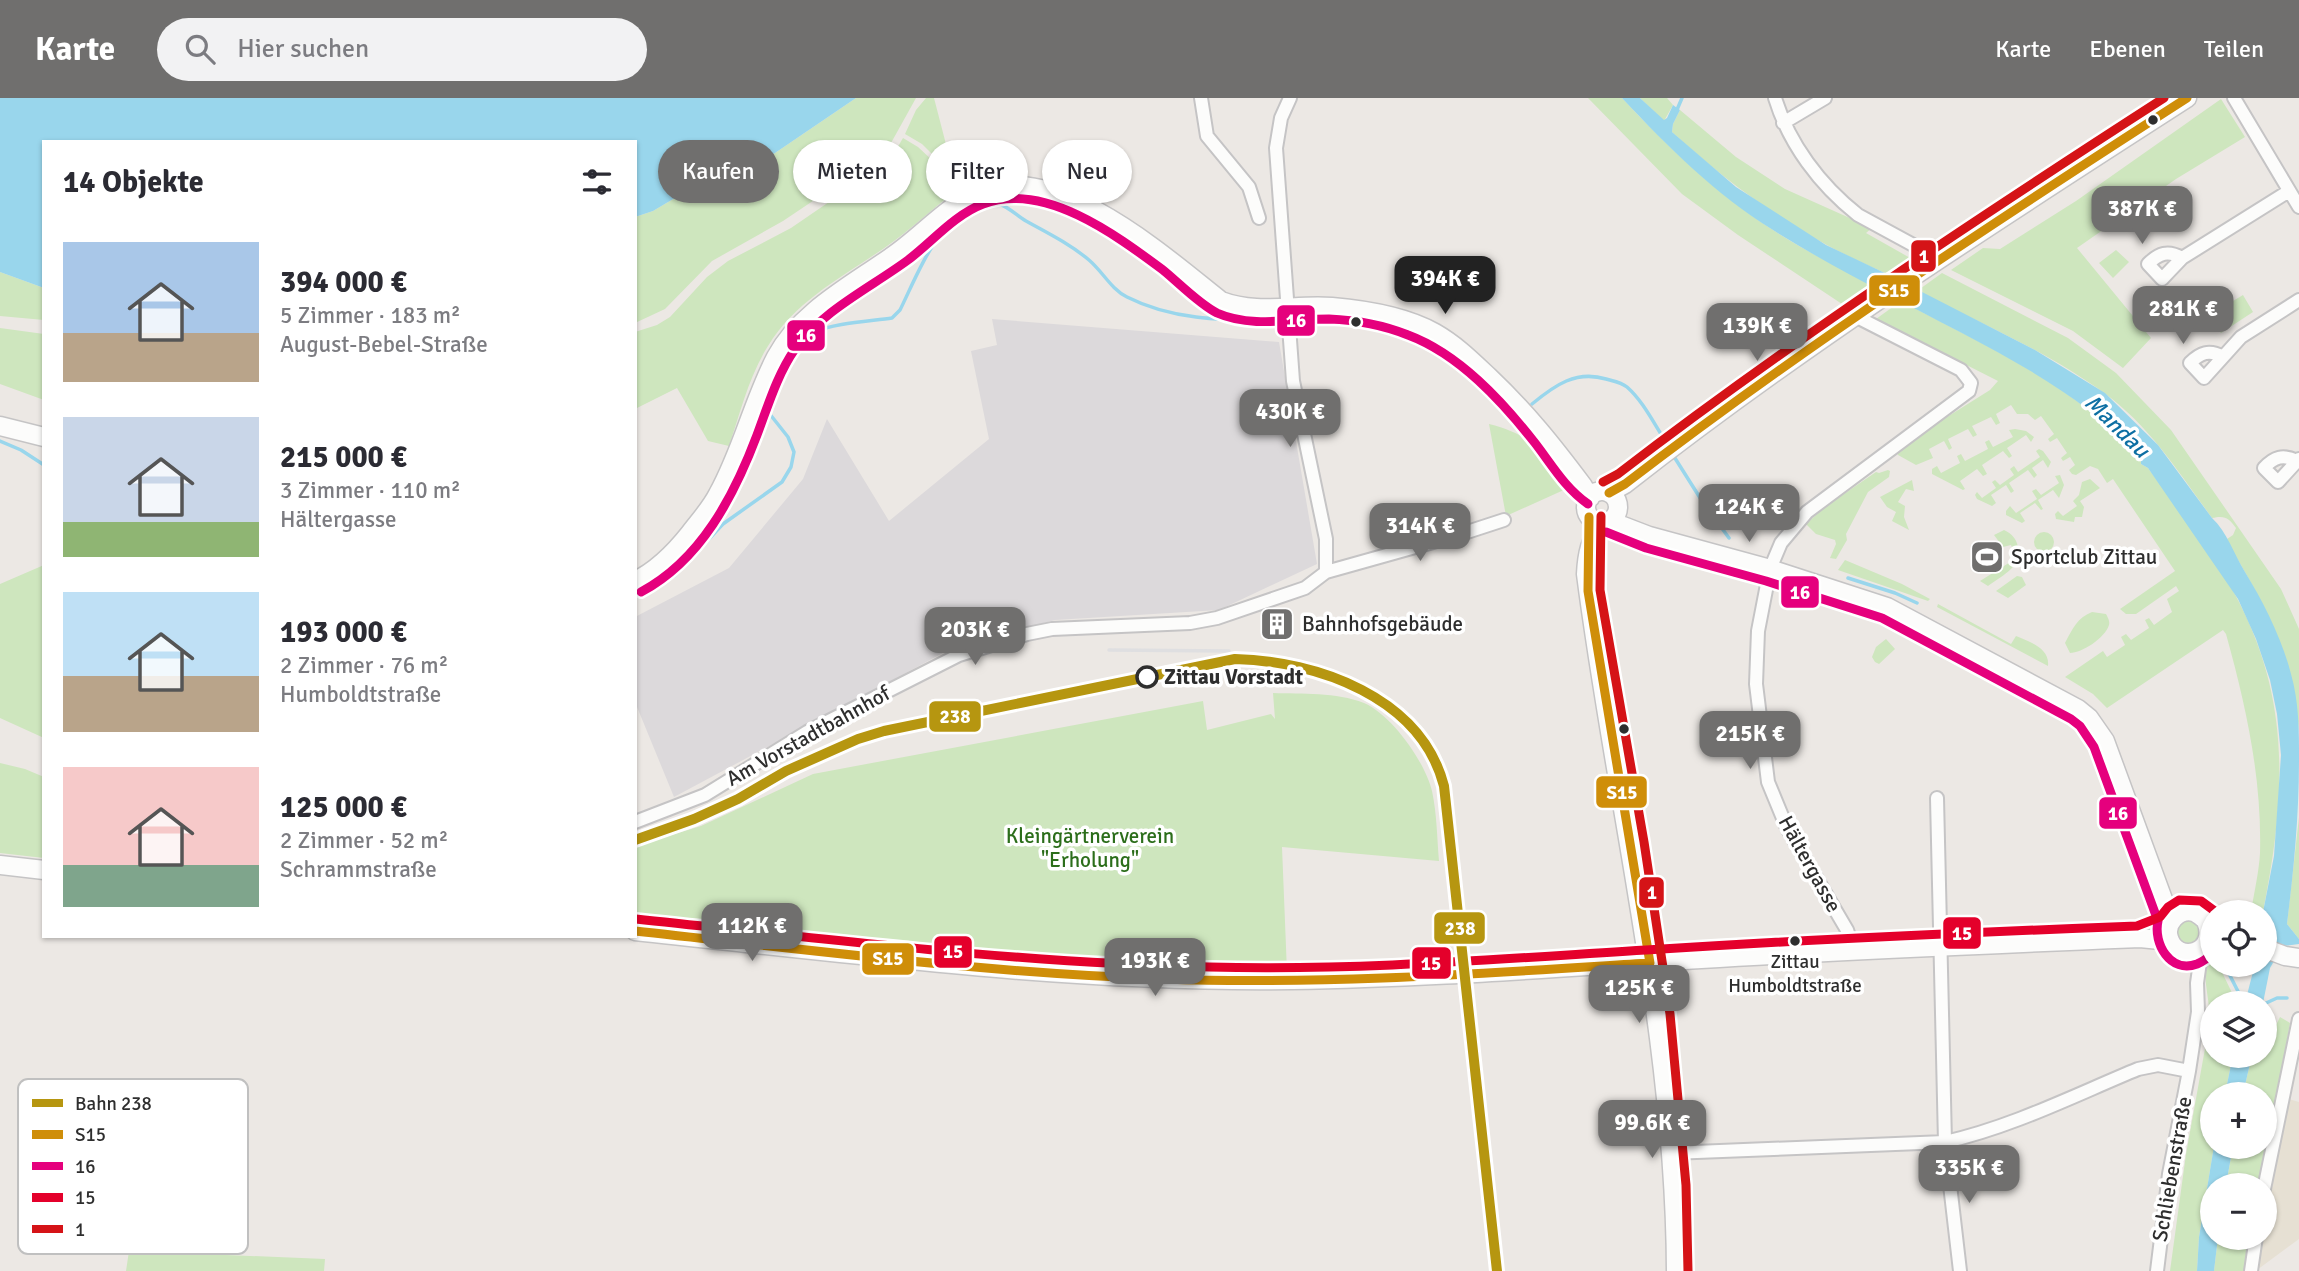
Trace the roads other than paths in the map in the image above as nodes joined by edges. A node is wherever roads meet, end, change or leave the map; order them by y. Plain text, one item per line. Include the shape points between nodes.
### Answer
1 (1200, 98) edge
2 (1290, 98) edge
3 (1775, 98) edge
4 (1825, 98) edge
5 (2187, 98) edge
6 (2234, 98) edge
7 (1783, 123) junction
8 (2289, 191) junction
9 (2299, 207) edge
10 (1259, 218) dead end
11 (2182, 258) dead end
12 (1934, 263) junction
13 (2299, 300) edge
14 (1860, 314) junction
15 (1288, 317) junction
16 (2223, 357) dead end
17 (0, 426) edge
18 (42, 436) edge
19 (1603, 506) junction
20 (1504, 520) dead end
21 (1770, 569) junction
22 (1326, 572) junction
23 (637, 580) edge
24 (1937, 798) dead end
25 (637, 821) edge
26 (0, 865) edge
27 (42, 870) edge
28 (2200, 920) edge
29 (637, 931) edge
30 (2175, 931) junction
31 (2200, 944) edge
32 (1941, 946) junction
33 (1854, 951) junction
34 (2280, 954) edge
35 (1650, 963) junction
36 (2299, 968) edge
37 (2200, 971) edge
38 (2197, 984) junction
39 (2299, 1019) edge
40 (2189, 1071) junction
41 (1945, 1142) junction
42 (1671, 1153) junction
43 (2267, 1173) edge
44 (2254, 1250) edge
45 (1676, 1271) edge
46 (1960, 1271) edge
47 (2157, 1271) edge
48 (2251, 1271) edge

1 - 10 street via 1207,136 1249,187
2 - 15 street via 1276,148
3 - 7 street
4 - 7 street
5 - 12 main road
6 - 8 street
7 - 12 street via 1810,167 1847,207
8 - 9 street
8 - 11 street
12 - 14 main road
13 - 16 street via 2241,337
14 - 19 main road via 1669,450
14 - 21 street, Hältergasse via 1961,370 1971,383 1969,391 1807,512 1781,543
15 - 19 main road via 1330,307 1401,319 1437,334 1466,355 1531,419
15 - 22 street via 1293,381 1326,539
15 - 23 main road via 1221,301 1136,236 1084,204 1012,184 983,191 953,208 793,331 769,372 736,457 709,510 662,564
17 - 18 main road
19 - 21 main road via 1630,529
19 - 35 main road via 1586,563 1587,582
20 - 22 street, Am Vorstadtbahnhof
21 - 30 main road via 1901,614 2089,718 2105,741
21 - 33 street, Hältergasse via 1758,631 1756,684 1768,782 1787,828 1847,930
22 - 25 street, Am Vorstadtbahnhof via 1305,588 1217,618 1052,629 959,655 807,732 705,795
24 - 32 street
26 - 27 main road
28 - 30 main road via 2197,914
29 - 35 main road via 873,957 1163,979 1294,980
30 - 31 main road via 2192,953
30 - 32 main road via 2140,938
30 - 38 street, Schliebenstraße
32 - 33 main road
32 - 41 street
33 - 35 main road
34 - 36 main road
35 - 42 main road
37 - 38 street, Schliebenstraße
38 - 40 street, Schliebenstraße via 2198,1012
39 - 43 street
40 - 41 street via 2158,1065 2138,1069 2015,1121
40 - 47 street, Schliebenstraße
41 - 42 street
41 - 46 street
42 - 45 main road
44 - 48 street

